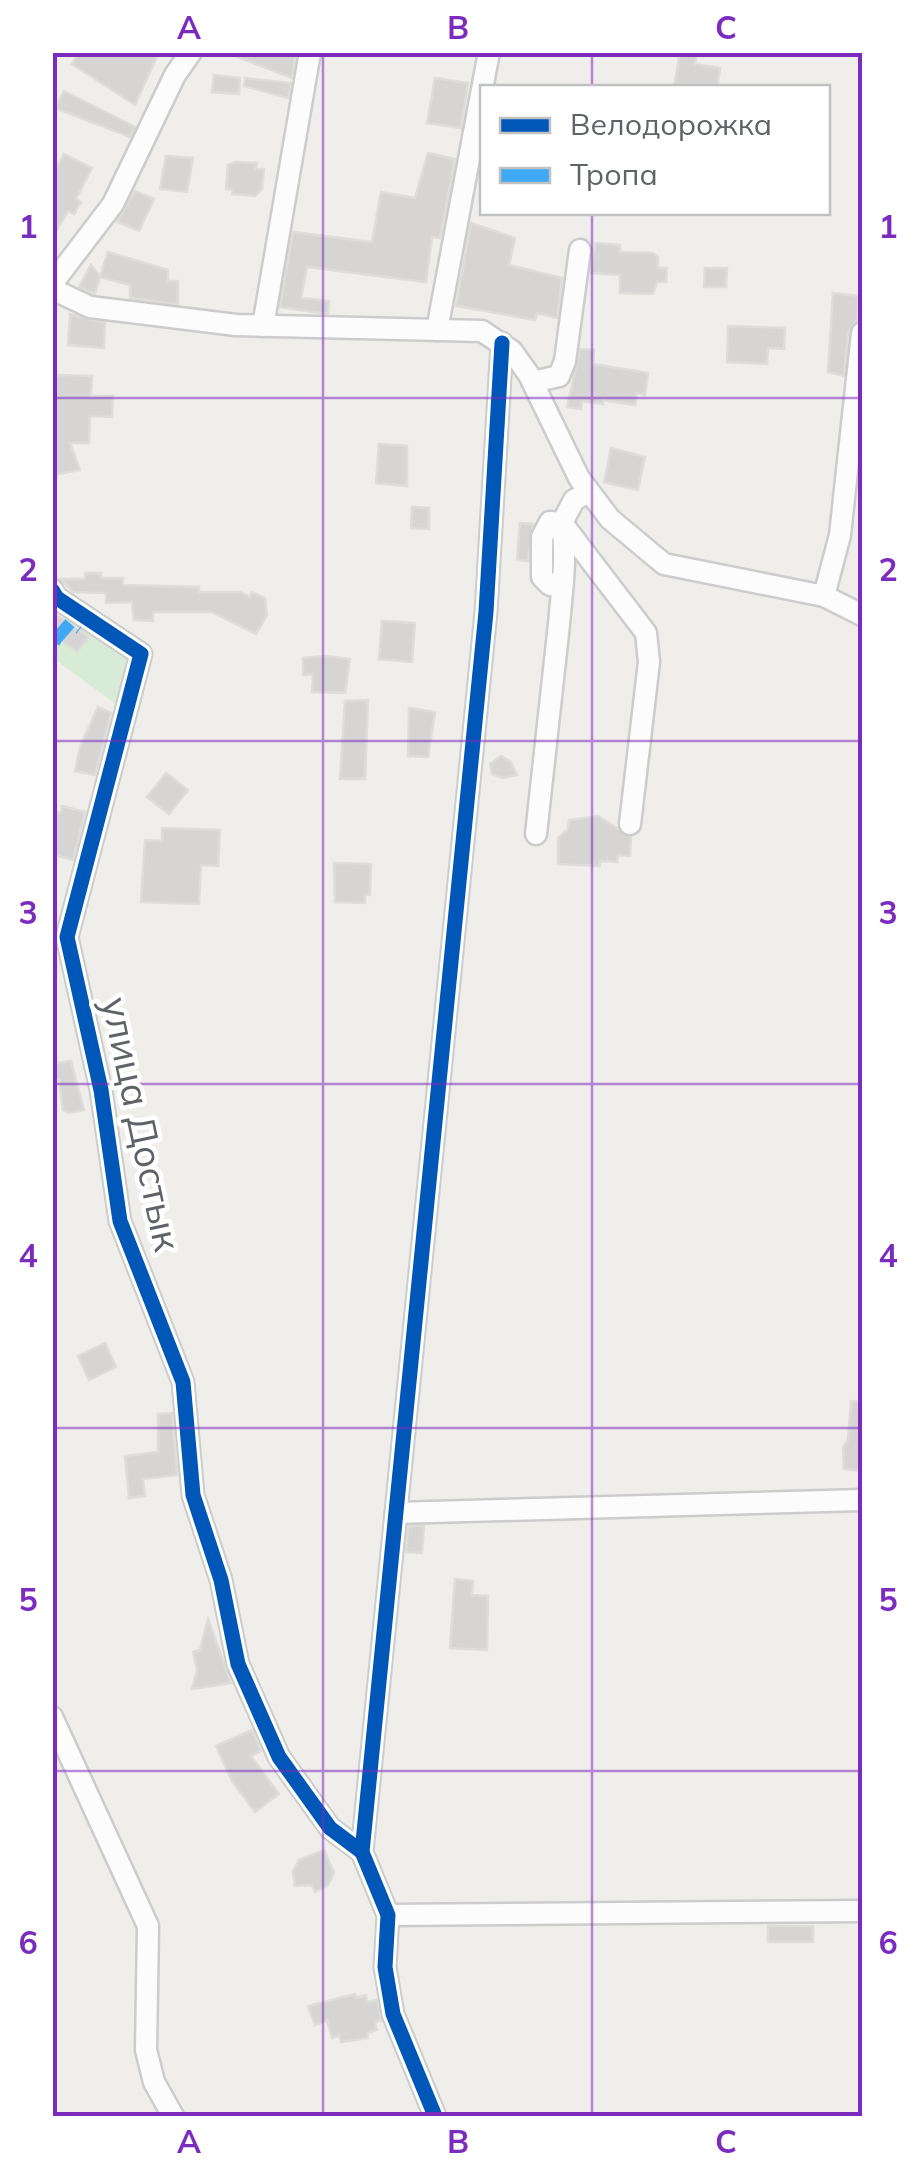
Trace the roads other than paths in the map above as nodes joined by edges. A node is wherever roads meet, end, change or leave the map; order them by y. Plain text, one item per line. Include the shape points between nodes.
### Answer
1 (191, 52) edge
2 (310, 52) edge
3 (489, 52) edge
4 (483, 85) edge
5 (480, 100) edge
6 (580, 250) dead end
7 (52, 286) edge
8 (263, 326) junction
9 (437, 330) junction
10 (862, 334) edge
11 (502, 343) junction
12 (533, 382) junction
13 (589, 492) junction
14 (562, 523) junction
15 (52, 590) edge
16 (824, 596) junction
17 (862, 614) edge
18 (630, 824) dead end
19 (536, 834) dead end
20 (862, 1500) edge
21 (396, 1514) junction
22 (52, 1717) edge
23 (362, 1852) junction
24 (862, 1910) edge
25 (388, 1915) junction
26 (173, 2116) edge
27 (435, 2116) edge

1 - 7 street via 114,204
2 - 8 street
3 - 4 street
5 - 9 street
6 - 12 street via 559,376
7 - 8 street via 90,307
8 - 9 street
9 - 11 street via 482,331
10 - 16 street via 840,535
11 - 12 street
11 - 21 street via 486,612
12 - 13 street
13 - 14 street via 574,500
13 - 16 street via 664,564
14 - 18 street via 646,634
14 - 19 street via 562,586
15 - 23 street, улица Достык via 141,654 67,937 101,1090 120,1221 184,1382 192,1495 222,1580 244,1678 280,1757 330,1828
16 - 17 street
20 - 21 street
21 - 23 street
22 - 26 street via 148,1926 146,2050
23 - 25 street
24 - 25 street
25 - 27 street via 390,2004

